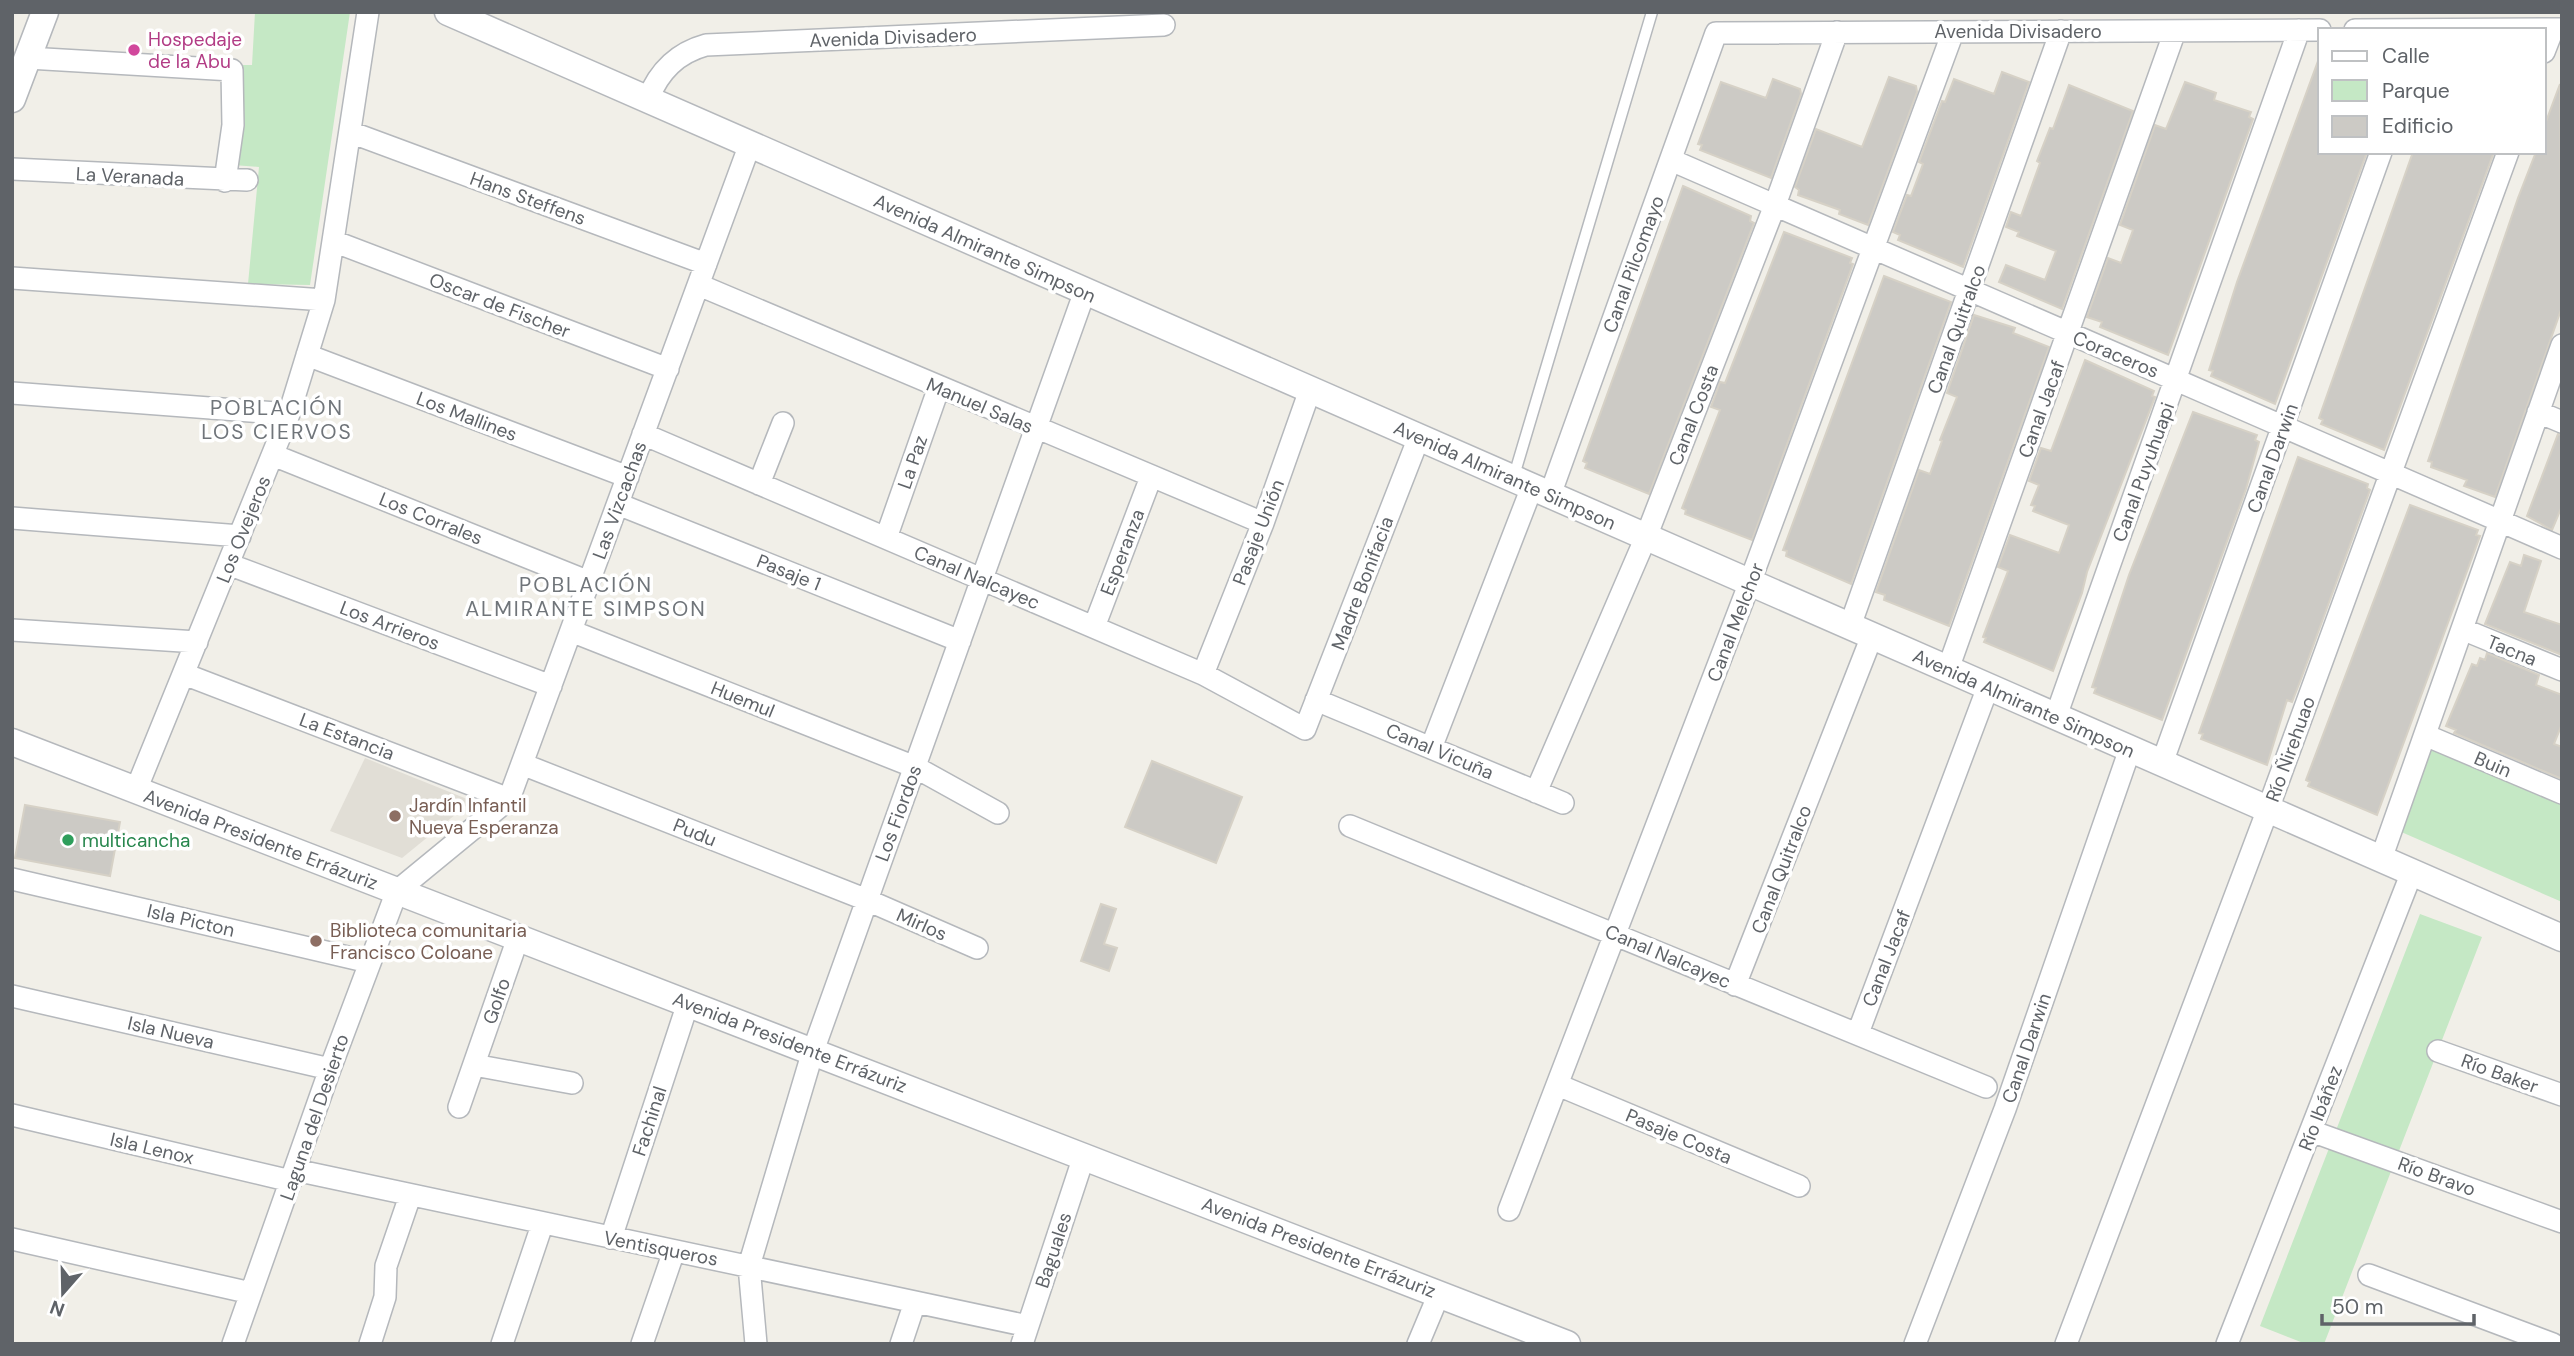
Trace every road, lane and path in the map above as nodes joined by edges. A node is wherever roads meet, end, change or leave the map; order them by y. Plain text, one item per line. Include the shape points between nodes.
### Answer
1 (45, 12) edge
2 (368, 12) edge
3 (448, 12) edge
4 (1651, 12) edge
5 (1164, 25) dead end
6 (2557, 29) edge
7 (2310, 30) edge
8 (2061, 31) junction
9 (2175, 31) junction
10 (1952, 32) junction
11 (1716, 33) joint
12 (1837, 33) junction
13 (2546, 48) edge
14 (28, 58) junction
15 (648, 99) junction
16 (12, 100) edge
17 (350, 132) junction
18 (750, 144) junction
19 (2380, 154) edge
20 (2507, 154) edge
21 (1671, 160) junction
22 (12, 169) edge
23 (247, 180) dead end
24 (225, 181) junction
25 (1775, 205) junction
26 (333, 241) junction
27 (1875, 249) junction
28 (706, 264) junction
29 (12, 278) edge
30 (699, 285) junction
31 (1970, 290) junction
32 (1085, 291) junction
33 (324, 300) junction
34 (2068, 333) junction
35 (2562, 345) edge
36 (307, 355) junction
37 (668, 369) junction
38 (2176, 379) junction
39 (939, 387) junction
40 (1310, 390) junction
41 (12, 393) edge
42 (2538, 412) junction
43 (289, 414) junction
44 (2562, 422) edge
45 (783, 423) dead end
46 (2283, 426) junction
47 (1035, 429) junction
48 (643, 434) junction
49 (1419, 438) junction
50 (273, 455) junction
51 (2390, 473) junction
52 (628, 477) junction
53 (1151, 477) junction
54 (759, 484) junction
55 (1531, 487) junction
56 (618, 504) junction
57 (12, 518) edge
58 (2500, 521) junction
59 (1263, 523) junction
60 (240, 536) junction
61 (1646, 537) junction
62 (886, 538) junction
63 (2562, 548) edge
64 (228, 564) junction
65 (982, 579) junction
66 (589, 582) junction
67 (1750, 582) junction
68 (1094, 627) junction
69 (2462, 629) junction
70 (12, 630) edge
71 (571, 631) junction
72 (1861, 631) junction
73 (960, 641) junction
74 (197, 642) junction
75 (1948, 669) junction
76 (2562, 670) edge
77 (184, 674) junction
78 (1203, 674) junction
79 (551, 686) junction
80 (1988, 687) junction
81 (1316, 700) junction
82 (2056, 716) junction
83 (1305, 729) joint
84 (2425, 734) junction
85 (12, 742) edge
86 (1431, 748) junction
87 (2130, 749) junction
88 (2162, 763) junction
89 (523, 764) junction
90 (915, 767) junction
91 (136, 790) junction
92 (1536, 792) junction
93 (2562, 793) edge
94 (509, 799) junction
95 (1563, 803) dead end
96 (2268, 809) junction
97 (998, 813) dead end
98 (1350, 826) dead end
99 (2381, 859) junction
100 (2412, 872) junction
101 (12, 879) edge
102 (397, 891) junction
103 (867, 900) junction
104 (1616, 934) junction
105 (518, 938) junction
106 (2562, 938) edge
107 (977, 948) dead end
108 (369, 962) junction
109 (1735, 985) junction
110 (12, 996) edge
111 (688, 1003) junction
112 (1858, 1033) junction
113 (813, 1051) junction
114 (2438, 1051) dead end
115 (474, 1065) junction
116 (330, 1069) junction
117 (572, 1083) dead end
118 (1558, 1085) junction
119 (1986, 1087) dead end
120 (2562, 1095) edge
121 (459, 1107) dead end
122 (12, 1115) edge
123 (2311, 1131) junction
124 (1084, 1156) junction
125 (293, 1175) junction
126 (1799, 1186) dead end
127 (410, 1196) junction
128 (1509, 1210) dead end
129 (2562, 1222) edge
130 (542, 1225) junction
131 (12, 1238) edge
132 (611, 1238) junction
133 (674, 1251) junction
134 (749, 1266) junction
135 (2369, 1275) dead end
136 (251, 1293) junction
137 (1439, 1294) junction
138 (915, 1302) junction
139 (1025, 1335) edge
140 (233, 1344) edge
141 (370, 1344) edge
142 (502, 1344) edge
143 (642, 1344) edge
144 (756, 1344) edge
145 (901, 1344) edge
146 (1418, 1344) edge
147 (1567, 1344) edge
148 (1915, 1344) edge
149 (2066, 1344) edge
150 (2227, 1344) edge
151 (2553, 1344) edge

1 - 14 street
2 - 17 street, Los Ovejeros
3 - 15 street, Avenida Almirante Simpson
4 - 55 lane
5 - 15 street, Avenida Divisadero via 706,45 684,53 667,67
6 - 13 street
7 - 9 street, Avenida Divisadero
7 - 38 street, Canal Puyuhuapi
8 - 9 street, Avenida Divisadero
8 - 10 street, Avenida Divisadero
8 - 31 street, Canal Quitralco
9 - 34 street, Canal Jacaf
10 - 12 street, Avenida Divisadero
10 - 27 street, Canal Melchor
11 - 12 street, Avenida Divisadero
11 - 21 street, Canal Pilcomayo
12 - 25 street, Canal Costa
14 - 16 street
14 - 24 street via 232,70 233,125
15 - 18 street, Avenida Almirante Simpson
17 - 26 street, Los Ovejeros
17 - 28 street, Hans Steffens
18 - 28 street, Las Vizcachas
18 - 32 street, Avenida Almirante Simpson
19 - 46 street, Canal Darwin
20 - 51 street, Río Ñirehuao
21 - 25 street, Coraceros
21 - 55 street, Canal Pilcomayo
22 - 24 street, La Veranada
23 - 24 street, La Veranada
25 - 27 street, Coraceros
25 - 61 street, Canal Costa
26 - 33 street, Los Ovejeros
26 - 37 street, Oscar de Fischer
27 - 31 street, Coraceros
27 - 67 street, Canal Melchor
28 - 30 street, Las Vizcachas
29 - 33 street
30 - 37 street, Las Vizcachas
30 - 39 street, Manuel Salas
31 - 34 street, Coraceros
31 - 72 street, Canal Quitralco
32 - 40 street, Avenida Almirante Simpson
32 - 47 street, Los Fiordos
33 - 36 street, Los Ovejeros
34 - 38 street, Coraceros
34 - 75 street, Canal Jacaf
35 - 42 street
36 - 43 street, Los Ovejeros
36 - 52 street, Los Mallines
37 - 48 street, Las Vizcachas
38 - 46 street, Coraceros
38 - 82 street, Canal Puyuhuapi
39 - 47 street, Manuel Salas
39 - 62 street, La Paz
40 - 49 street, Avenida Almirante Simpson
40 - 59 street, Pasaje Unión
41 - 43 street
42 - 44 street
42 - 58 street
43 - 50 street, Los Ovejeros
45 - 54 street
46 - 51 street, Coraceros
46 - 88 street, Canal Darwin
47 - 53 street, Manuel Salas
47 - 65 street, Los Fiordos
48 - 52 street, Las Vizcachas
48 - 54 street, Canal Nalcayec
49 - 55 street, Avenida Almirante Simpson
49 - 81 street, Madre Bonifacia
50 - 60 street, Los Ovejeros
50 - 66 street, Los Corrales
51 - 58 street, Coraceros
51 - 96 street, Río Ñirehuao
52 - 56 street, Las Vizcachas
53 - 59 street, Manuel Salas
53 - 68 street, Esperanza
54 - 62 street, Canal Nalcayec
55 - 61 street, Avenida Almirante Simpson
55 - 86 street, Canal Pilcomayo
56 - 66 street, Las Vizcachas
56 - 73 street, Pasaje 1
57 - 60 street
58 - 63 street, Coraceros
58 - 69 street
59 - 78 street, Pasaje Unión
60 - 64 street, Los Ovejeros
61 - 67 street, Avenida Almirante Simpson
61 - 92 street, Canal Costa
62 - 65 street, Canal Nalcayec
64 - 74 street, Los Ovejeros
64 - 79 street, Los Arrieros
65 - 68 street, Canal Nalcayec
65 - 73 street, Los Fiordos
66 - 71 street, Las Vizcachas
67 - 72 street, Avenida Almirante Simpson
67 - 104 street, Canal Melchor
68 - 78 street, Canal Nalcayec
69 - 76 street, Tacna
69 - 84 street
70 - 74 street
71 - 79 street, Las Vizcachas
71 - 90 street, Huemul
72 - 75 street, Avenida Almirante Simpson
72 - 109 street, Canal Quitralco
73 - 90 street, Los Fiordos
74 - 77 street, Los Ovejeros
75 - 80 street, Avenida Almirante Simpson
77 - 91 street, Los Ovejeros
77 - 94 street, La Estancia
78 - 83 street, Canal Nalcayec
79 - 89 street, Las Vizcachas
80 - 82 street, Avenida Almirante Simpson
80 - 112 street, Canal Jacaf
81 - 83 street, Madre Bonifacia
81 - 86 street, Canal Vicuña
82 - 87 street, Avenida Almirante Simpson
84 - 93 street, Buin
84 - 99 street
85 - 91 street, Avenida Presidente Errázuriz
86 - 92 street, Canal Vicuña
87 - 88 street, Avenida Almirante Simpson
87 - 148 street, Canal Darwin via 2005,1109
88 - 96 street, Avenida Almirante Simpson
89 - 94 street, Las Vizcachas
89 - 103 street, Pudu
90 - 97 street, Huemul
90 - 103 street, Los Fiordos
91 - 102 street, Avenida Presidente Errázuriz
92 - 95 street, Canal Vicuña
94 - 102 street, Las Vizcachas
96 - 99 street, Avenida Almirante Simpson
96 - 149 street, Río Ñirehuao
98 - 104 street, Canal Nalcayec
99 - 100 street, Avenida Almirante Simpson
100 - 106 street, Avenida Almirante Simpson
100 - 123 street, Río Ibáñez
101 - 108 street, Isla Picton
102 - 105 street, Avenida Presidente Errázuriz
102 - 108 street, Laguna del Desierto
103 - 107 street, Mirlos
103 - 113 street, Los Fiordos
104 - 109 street, Canal Nalcayec
104 - 118 street, Canal Melchor
105 - 111 street, Avenida Presidente Errázuriz
105 - 115 street, Golfo
108 - 116 street, Laguna del Desierto
109 - 112 street, Canal Nalcayec
110 - 116 street, Isla Nueva
111 - 113 street, Avenida Presidente Errázuriz
111 - 132 street, Fachinal
112 - 119 street, Canal Nalcayec
113 - 124 street, Avenida Presidente Errázuriz
113 - 134 street, Los Fiordos
114 - 120 street, Río Baker
115 - 117 street
115 - 121 street, Golfo
116 - 125 street, Laguna del Desierto
118 - 126 street, Pasaje Costa
118 - 128 street, Canal Melchor
122 - 125 street, Isla Lenox
123 - 129 street, Río Bravo
123 - 150 street, Río Ibáñez
124 - 137 street, Avenida Presidente Errázuriz
124 - 139 street, Baguales
125 - 127 street, Ventisqueros
125 - 136 street, Laguna del Desierto
127 - 130 street, Ventisqueros
127 - 141 street via 386,1266 385,1297
130 - 132 street, Ventisqueros
130 - 142 street
131 - 136 street
132 - 133 street, Ventisqueros
133 - 134 street, Ventisqueros
133 - 143 street
134 - 138 street, Ventisqueros
134 - 144 street, Los Fiordos
135 - 151 street
136 - 140 street, Laguna del Desierto
137 - 146 street
137 - 147 street, Avenida Presidente Errázuriz
138 - 139 street, Ventisqueros
138 - 145 street

